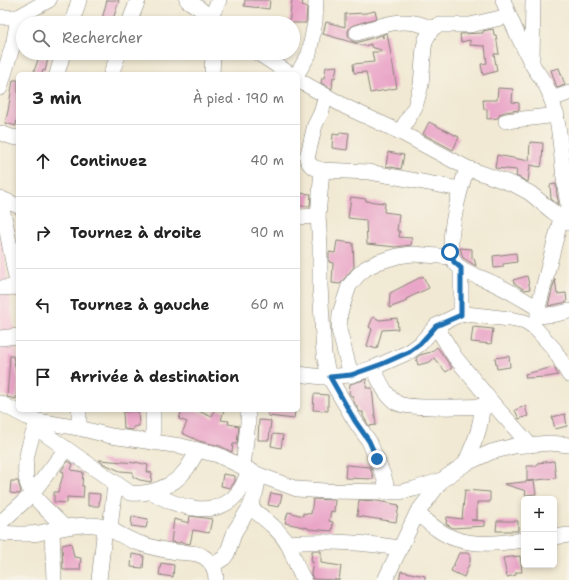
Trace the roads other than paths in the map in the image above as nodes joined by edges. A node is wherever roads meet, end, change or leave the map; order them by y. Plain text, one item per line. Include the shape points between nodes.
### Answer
1 (49, 0) edge
2 (79, 0) edge
3 (138, 0) edge
4 (187, 0) edge
5 (219, 0) edge
6 (316, 0) edge
7 (503, 0) edge
8 (534, 0) edge
9 (20, 16) edge
10 (74, 16) edge
11 (132, 16) edge
12 (208, 16) edge
13 (215, 16) edge
14 (509, 16) junction
15 (0, 17) edge
16 (16, 17) edge
17 (16, 29) edge
18 (432, 29) junction
19 (357, 33) dead end
20 (61, 60) edge
21 (116, 60) edge
22 (213, 60) edge
23 (269, 60) edge
24 (532, 64) junction
25 (3, 68) edge
26 (57, 72) edge
27 (112, 72) edge
28 (212, 72) edge
29 (287, 72) edge
30 (298, 72) edge
31 (300, 81) edge
32 (0, 88) edge
33 (569, 93) edge
34 (326, 96) junction
35 (551, 99) junction
36 (556, 115) junction
37 (506, 121) dead end
38 (400, 132) junction
39 (0, 133) edge
40 (16, 138) edge
41 (468, 168) junction
42 (322, 170) junction
43 (460, 189) junction
44 (0, 198) edge
45 (0, 202) edge
46 (16, 205) edge
47 (567, 213) edge
48 (318, 216) junction
49 (300, 217) edge
50 (456, 262) junction
51 (16, 277) edge
52 (16, 287) edge
53 (0, 288) edge
54 (569, 311) edge
55 (461, 315) junction
56 (537, 318) junction
57 (436, 326) junction
58 (16, 336) edge
59 (0, 338) edge
60 (373, 368) junction
61 (300, 374) edge
62 (351, 375) junction
63 (569, 375) edge
64 (330, 377) junction
65 (0, 403) edge
66 (488, 406) junction
67 (16, 411) edge
68 (18, 412) edge
69 (79, 412) edge
70 (153, 412) edge
71 (248, 412) edge
72 (32, 419) edge
73 (79, 428) junction
74 (153, 442) junction
75 (530, 445) junction
76 (569, 445) edge
77 (66, 449) junction
78 (198, 450) junction
79 (464, 464) junction
80 (250, 471) junction
81 (442, 480) junction
82 (115, 484) junction
83 (152, 492) junction
84 (388, 492) junction
85 (32, 494) junction
86 (250, 507) junction
87 (417, 514) junction
88 (0, 523) edge
89 (58, 528) junction
90 (108, 528) junction
91 (0, 533) edge
92 (569, 535) edge
93 (557, 537) edge
94 (521, 540) edge
95 (287, 543) junction
96 (400, 548) junction
97 (214, 573) edge
98 (54, 580) edge
99 (100, 580) edge
100 (304, 580) edge
101 (384, 580) edge

1 - 9 street
2 - 10 street
3 - 11 street
4 - 12 street
5 - 13 street
6 - 30 street via 309,54
7 - 14 street
8 - 24 street
14 - 18 street via 470,25 438,25
14 - 24 street
15 - 16 street
17 - 25 street
18 - 19 street via 410,22 397,22
18 - 38 street via 424,47 421,85 415,107
20 - 26 street
21 - 27 street
22 - 28 street
23 - 29 street
24 - 35 street via 549,91
25 - 32 street
31 - 34 street
33 - 35 street
34 - 38 street
34 - 42 street via 315,125 307,158 308,163
35 - 36 street
36 - 37 street
36 - 47 street via 563,156
38 - 41 street
39 - 40 street
41 - 43 street
41 - 47 street via 515,185
42 - 43 street via 369,172
42 - 48 street
43 - 50 street via 450,252
44 - 46 street
45 - 51 street
47 - 56 street
48 - 49 street
48 - 64 street via 324,355
50 - 55 street
50 - 56 street via 494,283
50 - 62 street via 412,254 378,262 358,275 349,286 340,312 340,330
52 - 53 street
54 - 56 street
55 - 56 street via 525,322
55 - 57 street
56 - 63 street
57 - 60 street via 409,352
57 - 66 street
58 - 59 street
60 - 62 street
60 - 66 street via 388,395 398,403 414,406
61 - 64 street
62 - 64 street
64 - 84 street via 369,441
65 - 67 street
66 - 75 street
66 - 79 street
68 - 72 street
69 - 73 street
70 - 74 street
71 - 80 street
72 - 73 street
72 - 77 street
72 - 85 street via 26,465 27,482
73 - 74 street
74 - 78 street
75 - 76 street
75 - 79 street via 491,452
77 - 82 street
77 - 85 street
78 - 80 street via 218,455
78 - 83 street via 185,472
79 - 81 street
80 - 83 street via 241,490 216,509 182,506 166,501
80 - 84 street via 297,489
80 - 86 street via 256,491
81 - 84 street via 414,489
81 - 87 street
82 - 83 street via 130,493
82 - 90 street
85 - 88 street
85 - 89 street
86 - 95 street via 274,527
86 - 97 street via 235,531 227,554
87 - 94 street via 456,539 485,544
87 - 96 street
89 - 90 street via 94,525
89 - 91 street via 38,533
89 - 98 street
90 - 97 street via 136,542 200,555 205,558
90 - 99 street
92 - 93 street
95 - 96 street via 365,542
95 - 100 street
96 - 101 street

